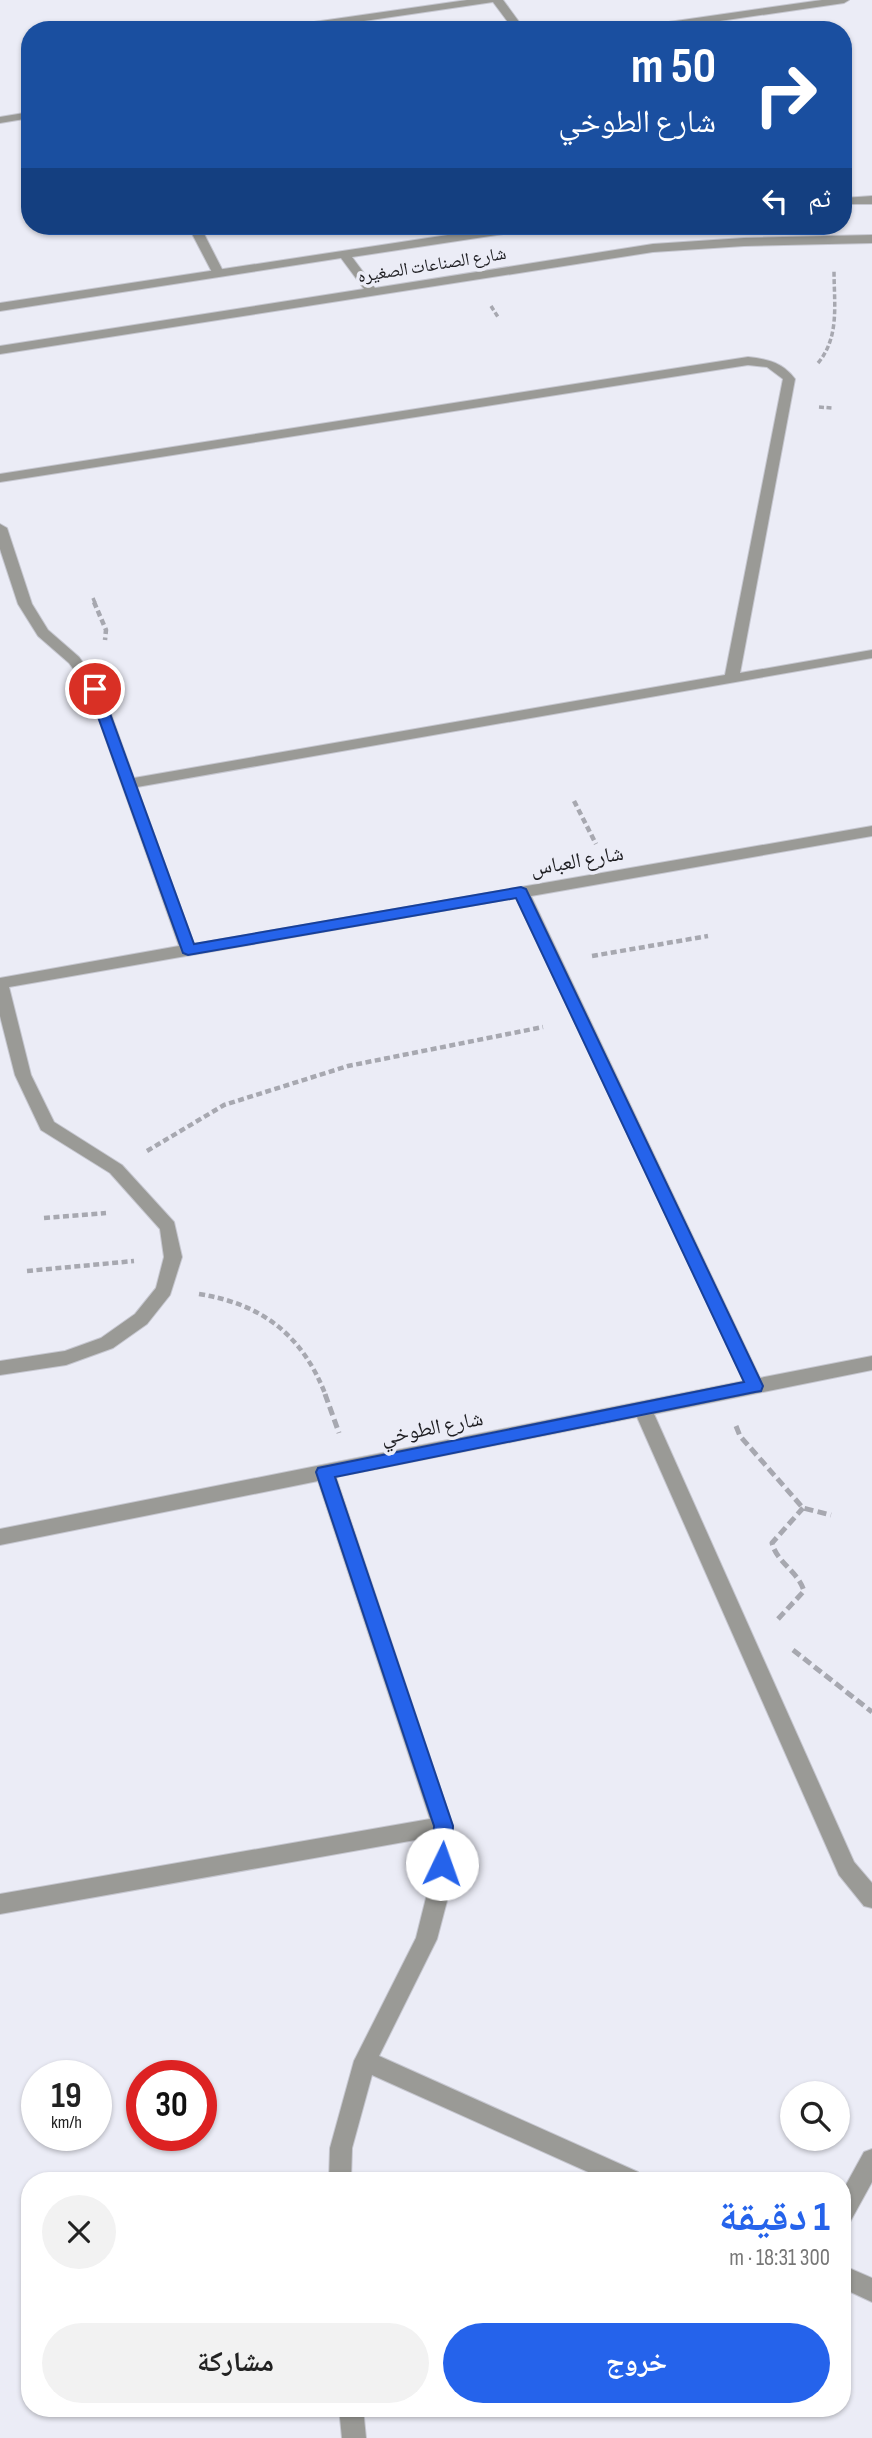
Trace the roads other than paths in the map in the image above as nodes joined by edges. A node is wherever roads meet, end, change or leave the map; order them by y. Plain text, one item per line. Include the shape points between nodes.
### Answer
1 (489, 0) edge
2 (497, 0) edge
3 (844, 0) edge
4 (342, 21) edge
5 (513, 21) edge
6 (697, 21) edge
7 (21, 117) edge
8 (0, 120) edge
9 (872, 200) edge
10 (852, 201) edge
11 (199, 235) edge
12 (470, 235) edge
13 (872, 239) edge
14 (344, 254) junction
15 (218, 273) junction
16 (372, 292) junction
17 (0, 307) edge
18 (0, 351) edge
19 (0, 478) edge
20 (0, 528) edge
21 (872, 654) edge
22 (732, 678) junction
23 (131, 783) junction
24 (872, 831) edge
25 (521, 892) junction
26 (188, 950) junction
27 (0, 983) edge
28 (872, 1363) edge
29 (0, 1368) edge
30 (755, 1386) junction
31 (643, 1409) junction
32 (324, 1472) junction
33 (0, 1537) edge
34 (443, 1826) junction
35 (872, 1899) edge
36 (0, 1904) edge
37 (365, 2061) junction
38 (872, 2160) edge
39 (340, 2172) edge
40 (612, 2172) edge
41 (851, 2198) edge
42 (851, 2280) edge
43 (872, 2290) edge
44 (352, 2417) edge
45 (354, 2438) edge

1 - 4 street
2 - 5 street
3 - 6 street
7 - 8 street
9 - 10 street
11 - 15 street
12 - 14 street, شارع الصناعات الصغيره
13 - 16 street, شارع الصناعات الصغيره via 653,248
14 - 15 street, شارع الصناعات الصغيره
14 - 16 street
15 - 17 street, شارع الصناعات الصغيره
16 - 18 street, شارع الصناعات الصغيره
19 - 22 street via 748,361 767,362 782,369 789,379
20 - 23 street via 24,604 43,633 74,660 95,689
21 - 22 street
22 - 23 street
23 - 26 street
24 - 25 street, شارع العباس
25 - 26 street, شارع العباس
25 - 30 street
26 - 27 street, شارع العباس
27 - 29 street via 23,1075 47,1126 116,1169 168,1227 173,1258 164,1290 141,1319 107,1343 66,1358
28 - 30 street, شارع الطوخي
30 - 31 street, شارع الطوخي
31 - 32 street, شارع الطوخي
31 - 35 street via 846,1868
32 - 33 street, شارع الطوخي
32 - 34 street
34 - 36 street
34 - 37 street via 441,1882 426,1939
37 - 39 street via 341,2148
37 - 40 street
38 - 41 street
42 - 43 street
44 - 45 street

